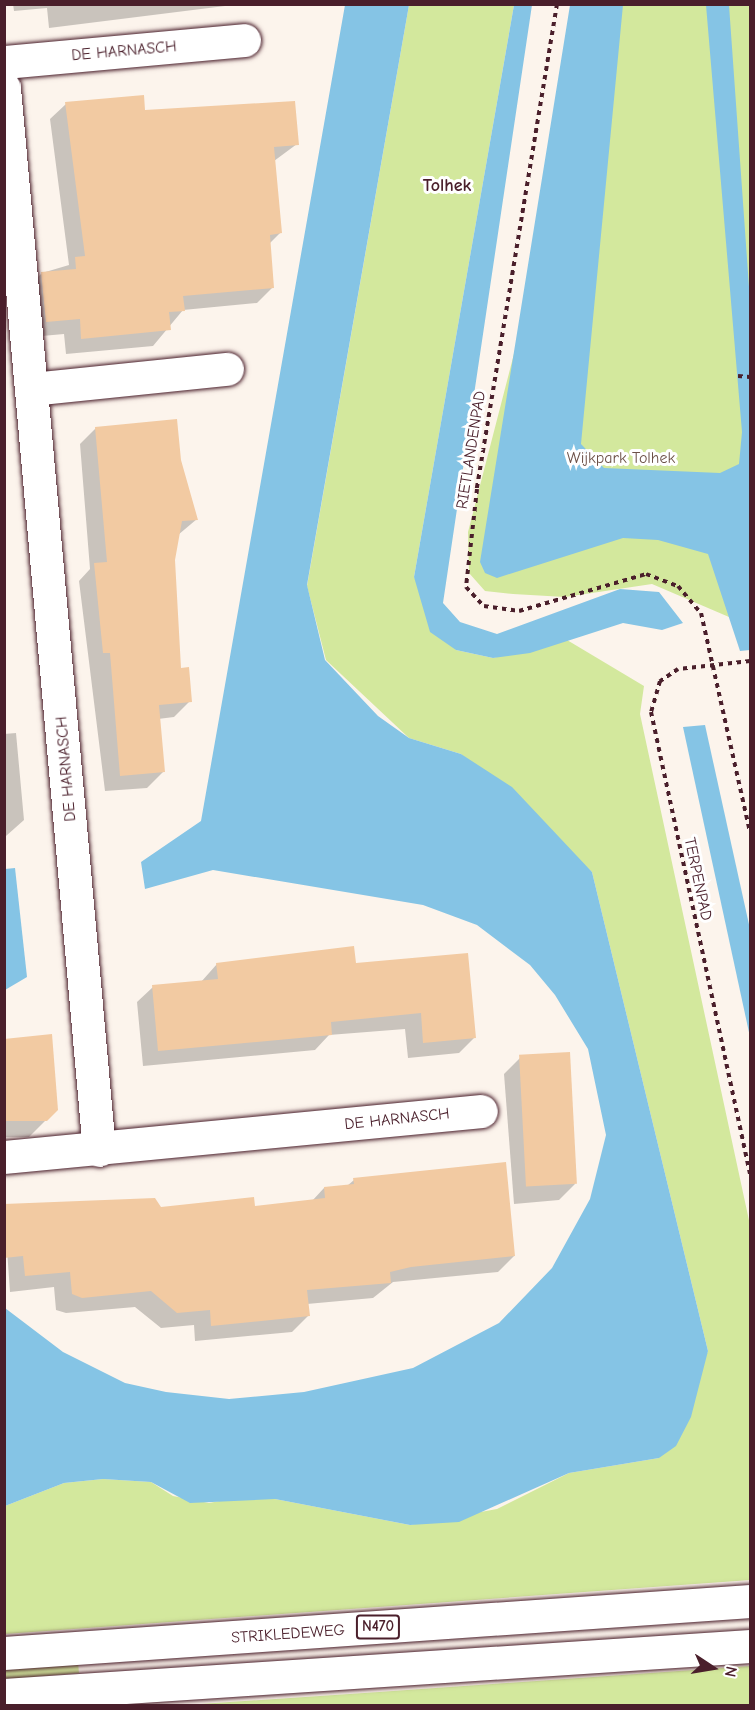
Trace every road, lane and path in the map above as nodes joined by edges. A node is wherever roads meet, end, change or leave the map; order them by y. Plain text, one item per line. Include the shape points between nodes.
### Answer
1 (557, 4) edge
2 (244, 40) dead end
3 (4, 62) edge
4 (4, 88) edge
5 (227, 369) dead end
6 (738, 376) dead end
7 (750, 377) edge
8 (32, 389) junction
9 (750, 661) edge
10 (713, 664) junction
11 (750, 832) edge
12 (481, 1111) dead end
13 (99, 1150) junction
14 (4, 1157) edge
15 (750, 1175) edge
16 (750, 1601) edge
17 (750, 1646) edge
18 (4, 1653) edge
19 (4, 1695) edge

1 - 10 path, RIETLANDENPAD via 473,512 466,587 484,606 519,611 622,578 663,578 678,586 701,613
2 - 3 street, DE HARNASCH
4 - 8 street, DE HARNASCH
5 - 8 street
6 - 7 path
8 - 13 street, DE HARNASCH
9 - 10 path, TERPENPAD
10 - 11 path, RIETLANDENPAD
10 - 15 path, TERPENPAD via 678,669 660,681 651,712
12 - 13 street, DE HARNASCH
13 - 14 street, DE HARNASCH
16 - 18 street, STRIKLEDEWEG / N470
17 - 19 street

